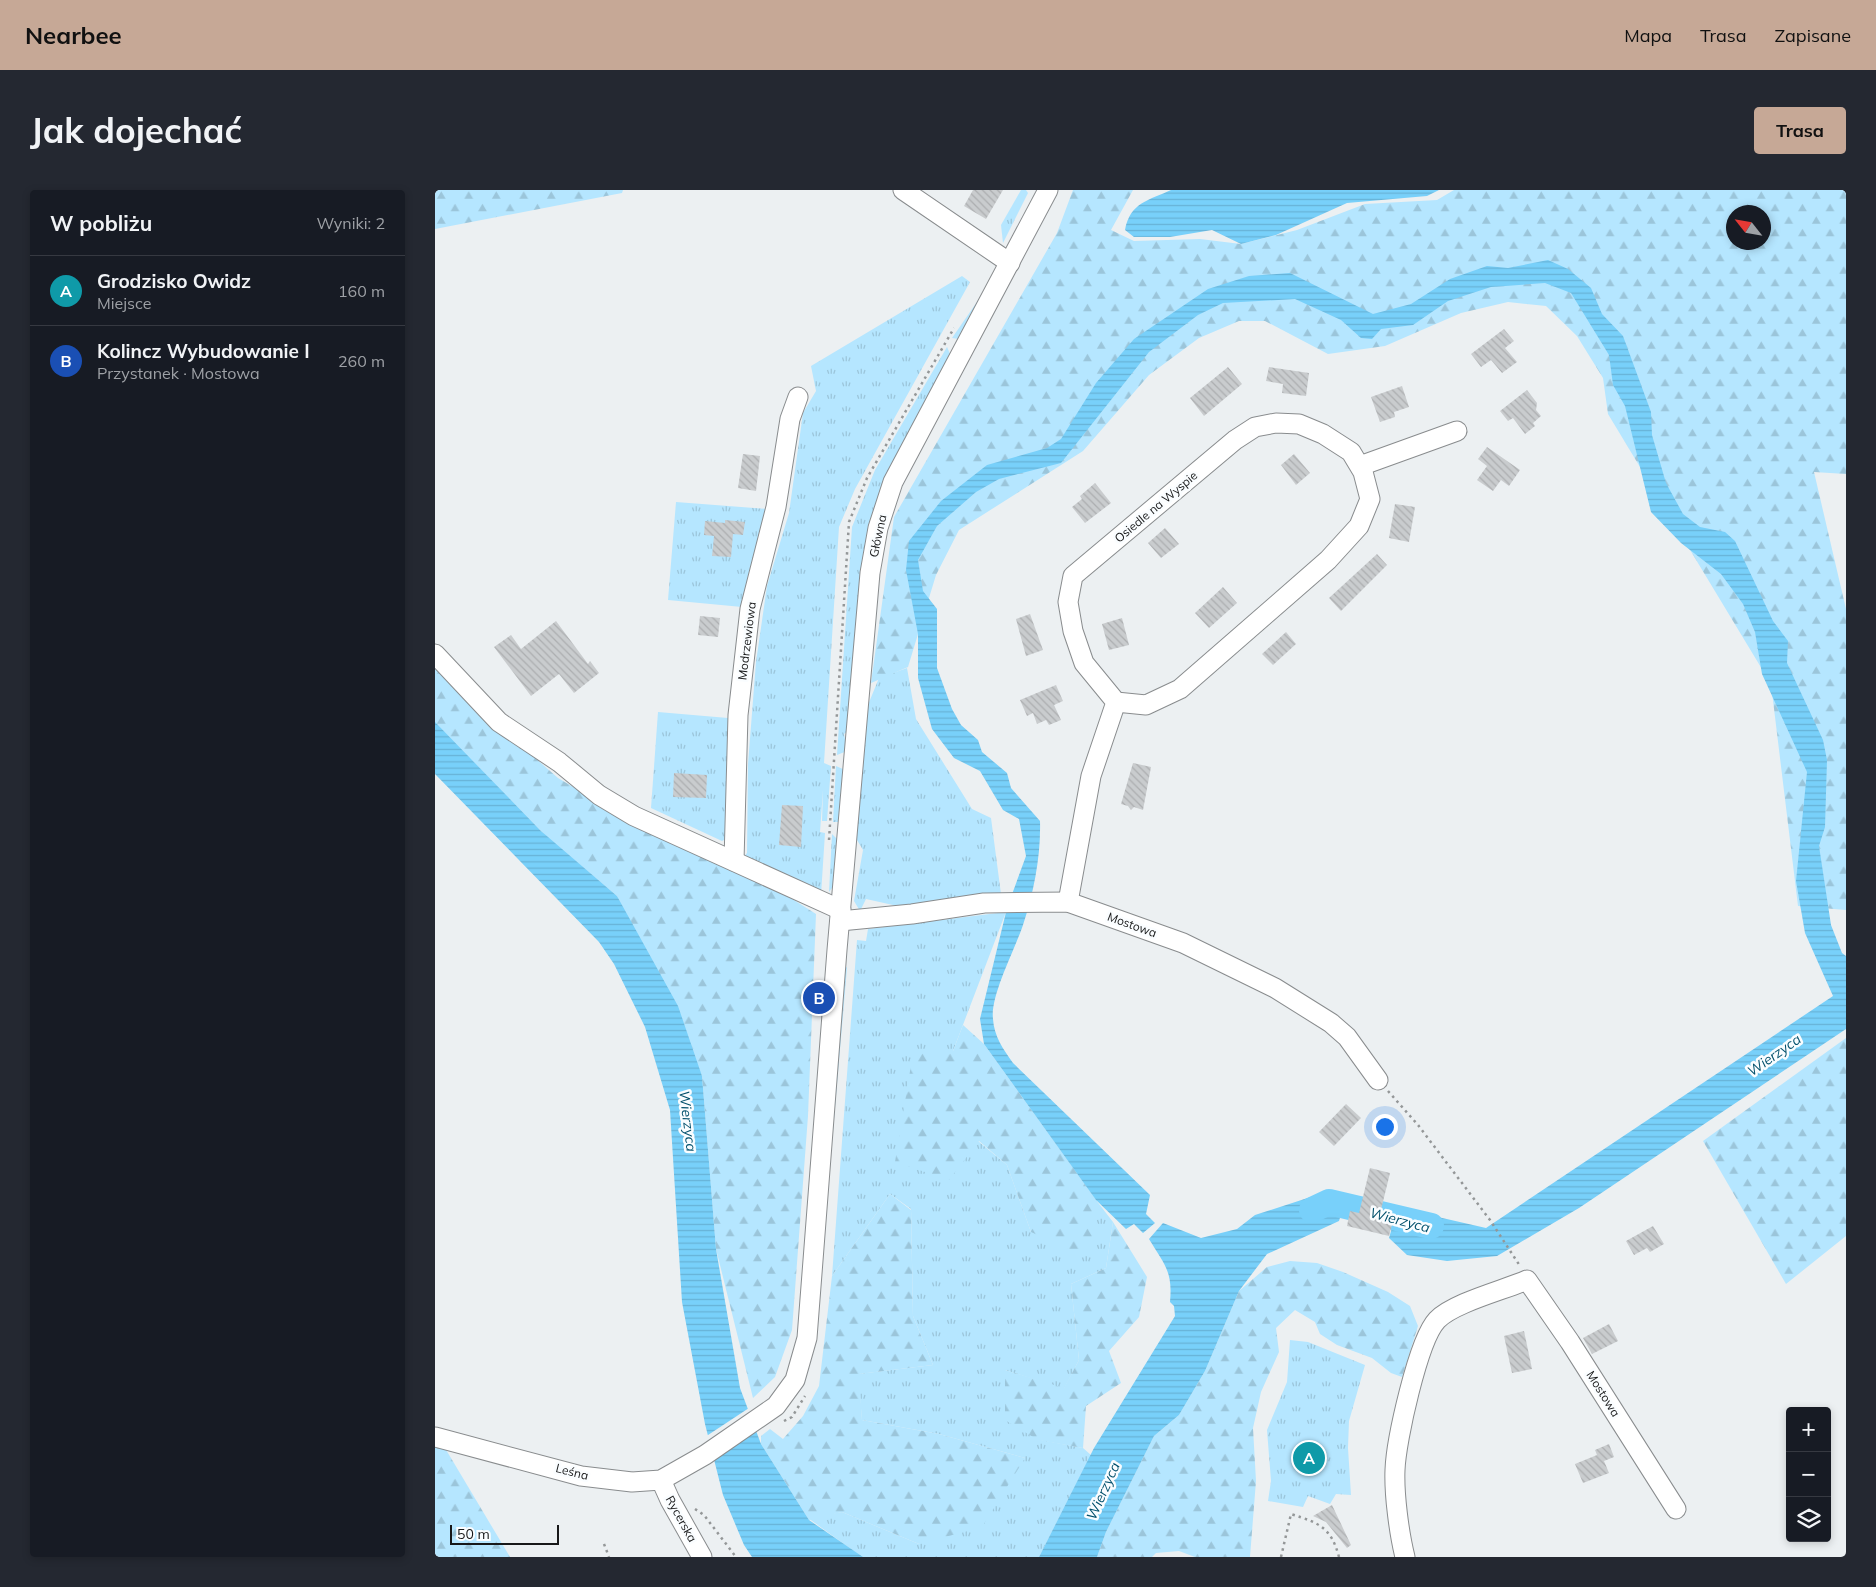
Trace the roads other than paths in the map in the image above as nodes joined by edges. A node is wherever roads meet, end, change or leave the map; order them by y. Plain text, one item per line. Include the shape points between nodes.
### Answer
1 (903, 190) edge
2 (1048, 190) edge
3 (1010, 264) junction
4 (798, 397) dead end
5 (1457, 431) dead end
6 (1360, 466) junction
7 (435, 654) edge
8 (1116, 702) junction
9 (734, 861) junction
10 (1068, 902) junction
11 (841, 916) junction
12 (1378, 1080) road end
13 (756, 1420) joint
14 (435, 1437) edge
15 (661, 1480) junction
16 (1676, 1509) dead end
17 (702, 1557) edge
18 (1405, 1557) edge

1 - 3 street
2 - 3 street, Główna
3 - 11 street, Główna via 893,482 877,528 870,573
4 - 9 street, Modrzewiowa via 790,420 776,507 750,609 738,715
5 - 6 street
6 - 8 street, Osiedle na Wyspie via 1370,499 1359,526 1328,560 1180,689 1146,705
6 - 8 street, Osiedle na Wyspie via 1351,452 1323,434 1299,424 1276,423 1255,427 1235,440 1073,576 1068,602 1073,631 1084,662
7 - 9 street via 499,722 559,762 599,794 633,816
8 - 10 street via 1091,776
9 - 11 street
10 - 11 street, Mostowa via 984,903 912,914
10 - 12 street, Mostowa via 1183,943 1275,988 1331,1023 1347,1037
11 - 13 street, Główna via 807,1338 795,1380 776,1406
13 - 15 street, Leśna
14 - 15 street, Leśna via 581,1476 632,1482
15 - 17 street, Rycerska
16 - 18 street, Mostowa via 1527,1280 1449,1311 1436,1321 1424,1341 1410,1386 1395,1470

